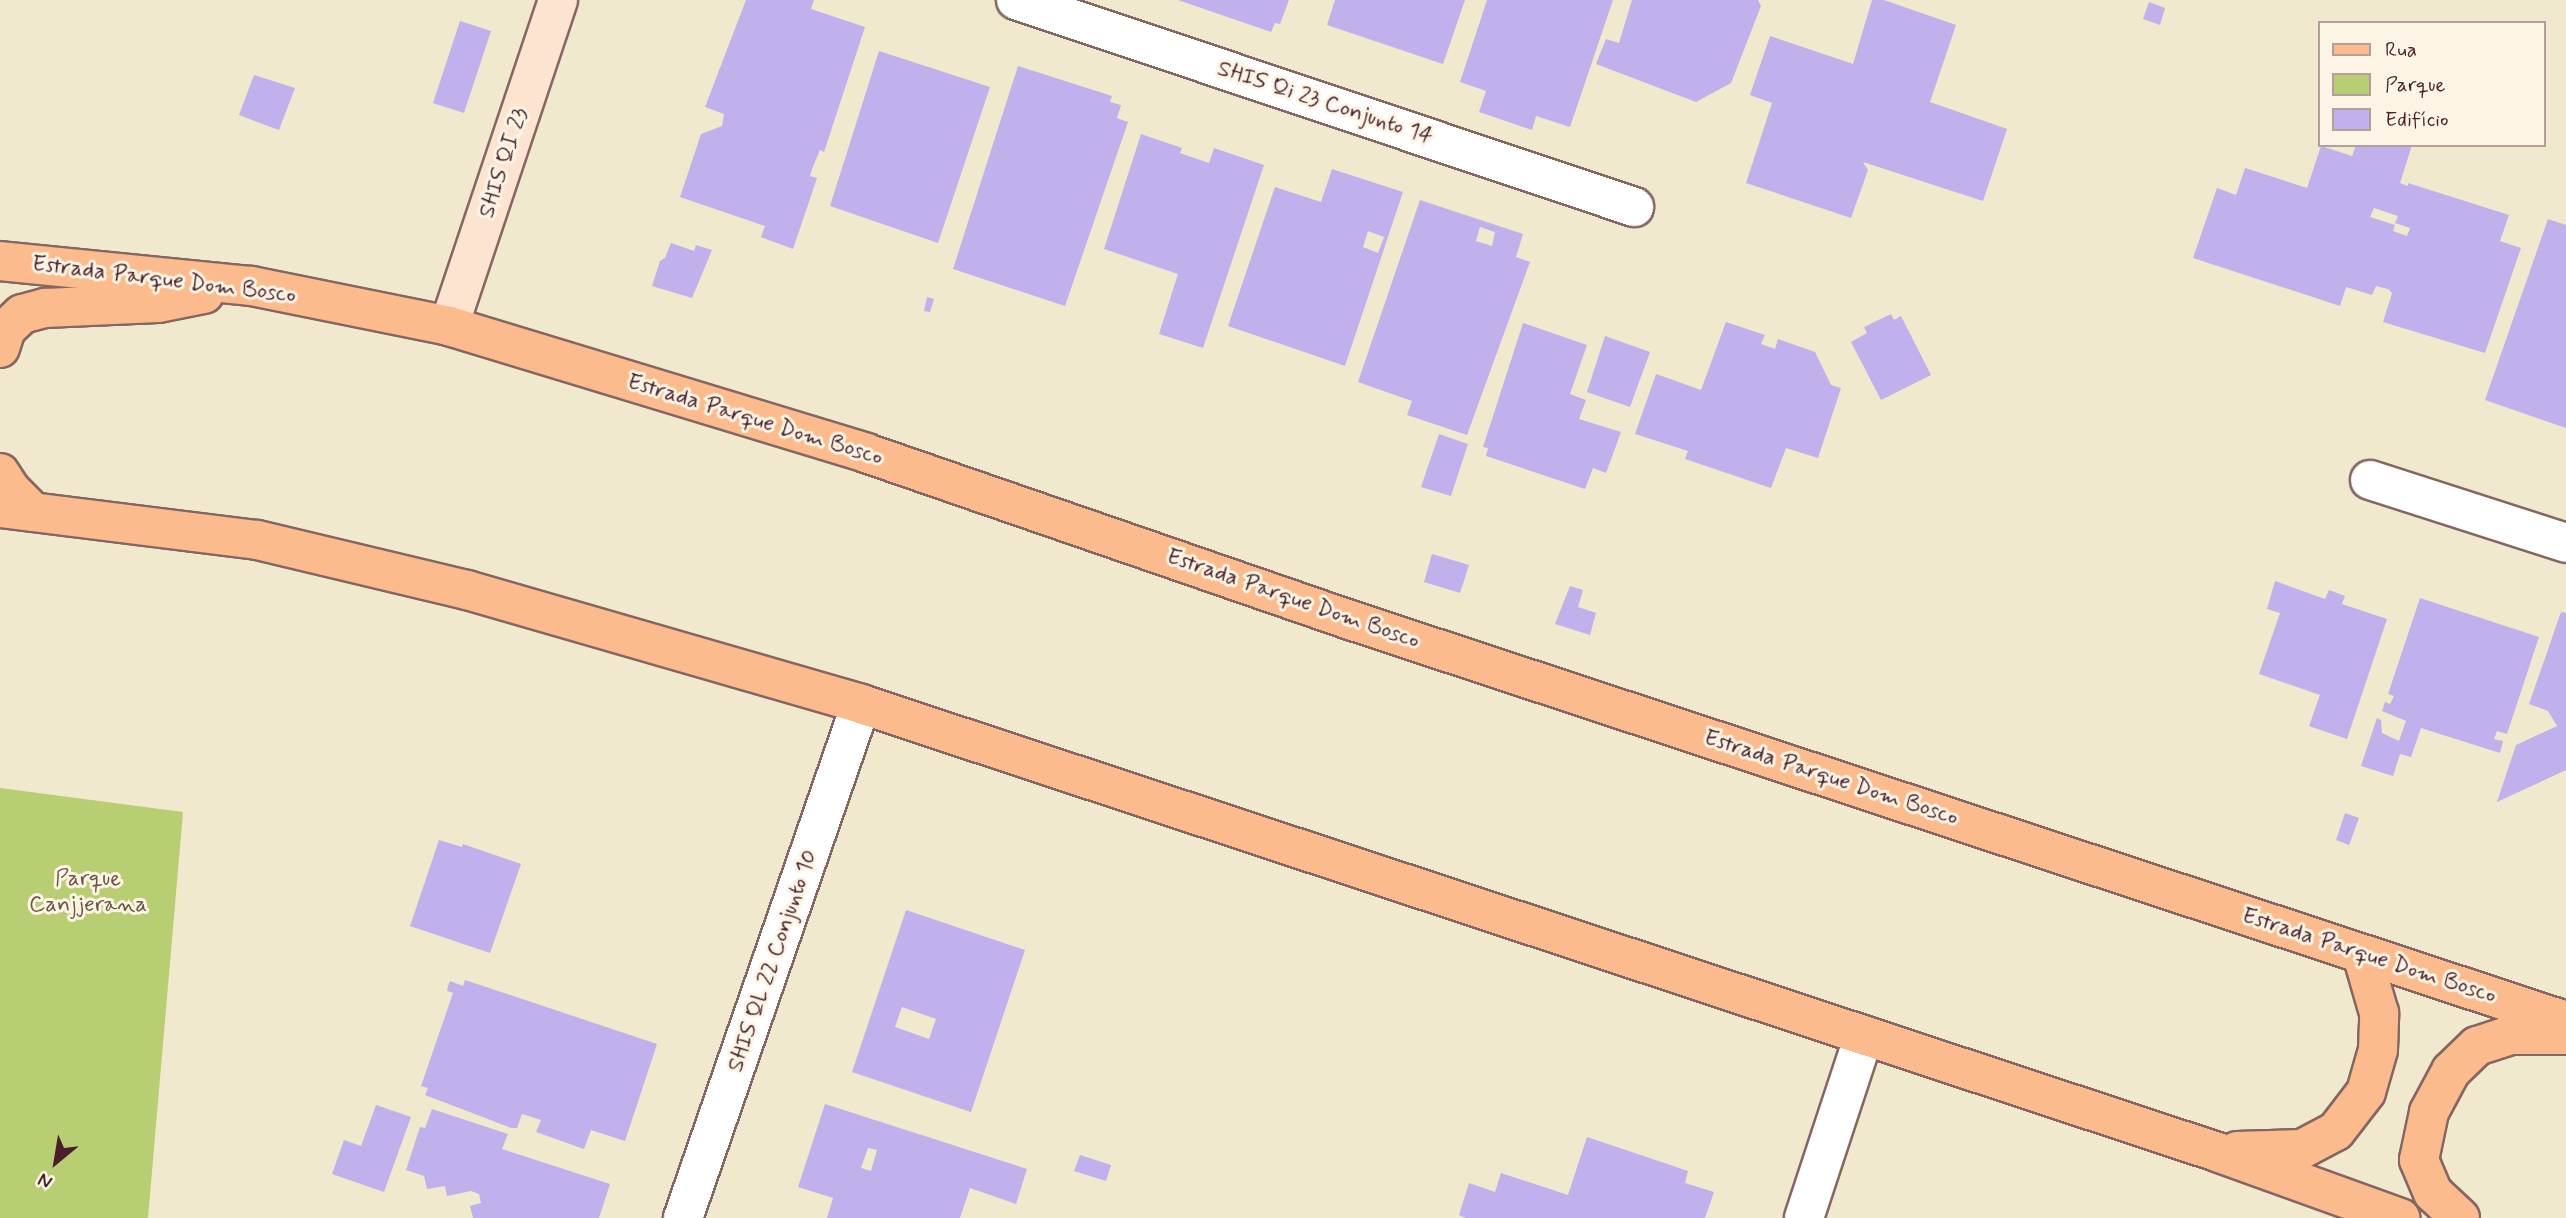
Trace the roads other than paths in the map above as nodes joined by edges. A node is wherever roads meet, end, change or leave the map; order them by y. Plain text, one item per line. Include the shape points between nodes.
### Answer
1 (558, 0) edge
2 (1016, 0) edge
3 (1634, 207) dead end
4 (0, 261) edge
5 (251, 286) junction
6 (449, 327) junction
7 (0, 348) edge
8 (0, 473) edge
9 (2370, 480) dead end
10 (17, 510) edge
11 (2566, 543) edge
12 (861, 704) junction
13 (2362, 954) junction
14 (2566, 1020) edge
15 (2566, 1035) edge
16 (1864, 1036) junction
17 (2217, 1152) junction
18 (683, 1218) edge
19 (1804, 1218) edge
20 (2400, 1218) edge
21 (2460, 1218) edge

1 - 6 street, SHIS QI 23
2 - 3 street, SHIS Qi 23 Conjunto 14
4 - 5 main road, Estrada Parque Dom Bosco
5 - 6 main road, Estrada Parque Dom Bosco
5 - 7 main road via 158,303 45,308 22,314 6,329
6 - 13 main road, Estrada Parque Dom Bosco via 866,453 1350,620
8 - 10 main road
9 - 11 street
10 - 12 main road via 257,540 467,590
12 - 16 main road
12 - 18 street, SHIS QL 22 Conjunto 10
13 - 14 main road, Estrada Parque Dom Bosco
13 - 17 main road via 2379,1013 2378,1050 2366,1092 2336,1131 2302,1149
15 - 21 main road via 2511,1035 2477,1046 2451,1071 2429,1112 2419,1160 2433,1193
16 - 17 main road
16 - 19 street
17 - 20 main road

